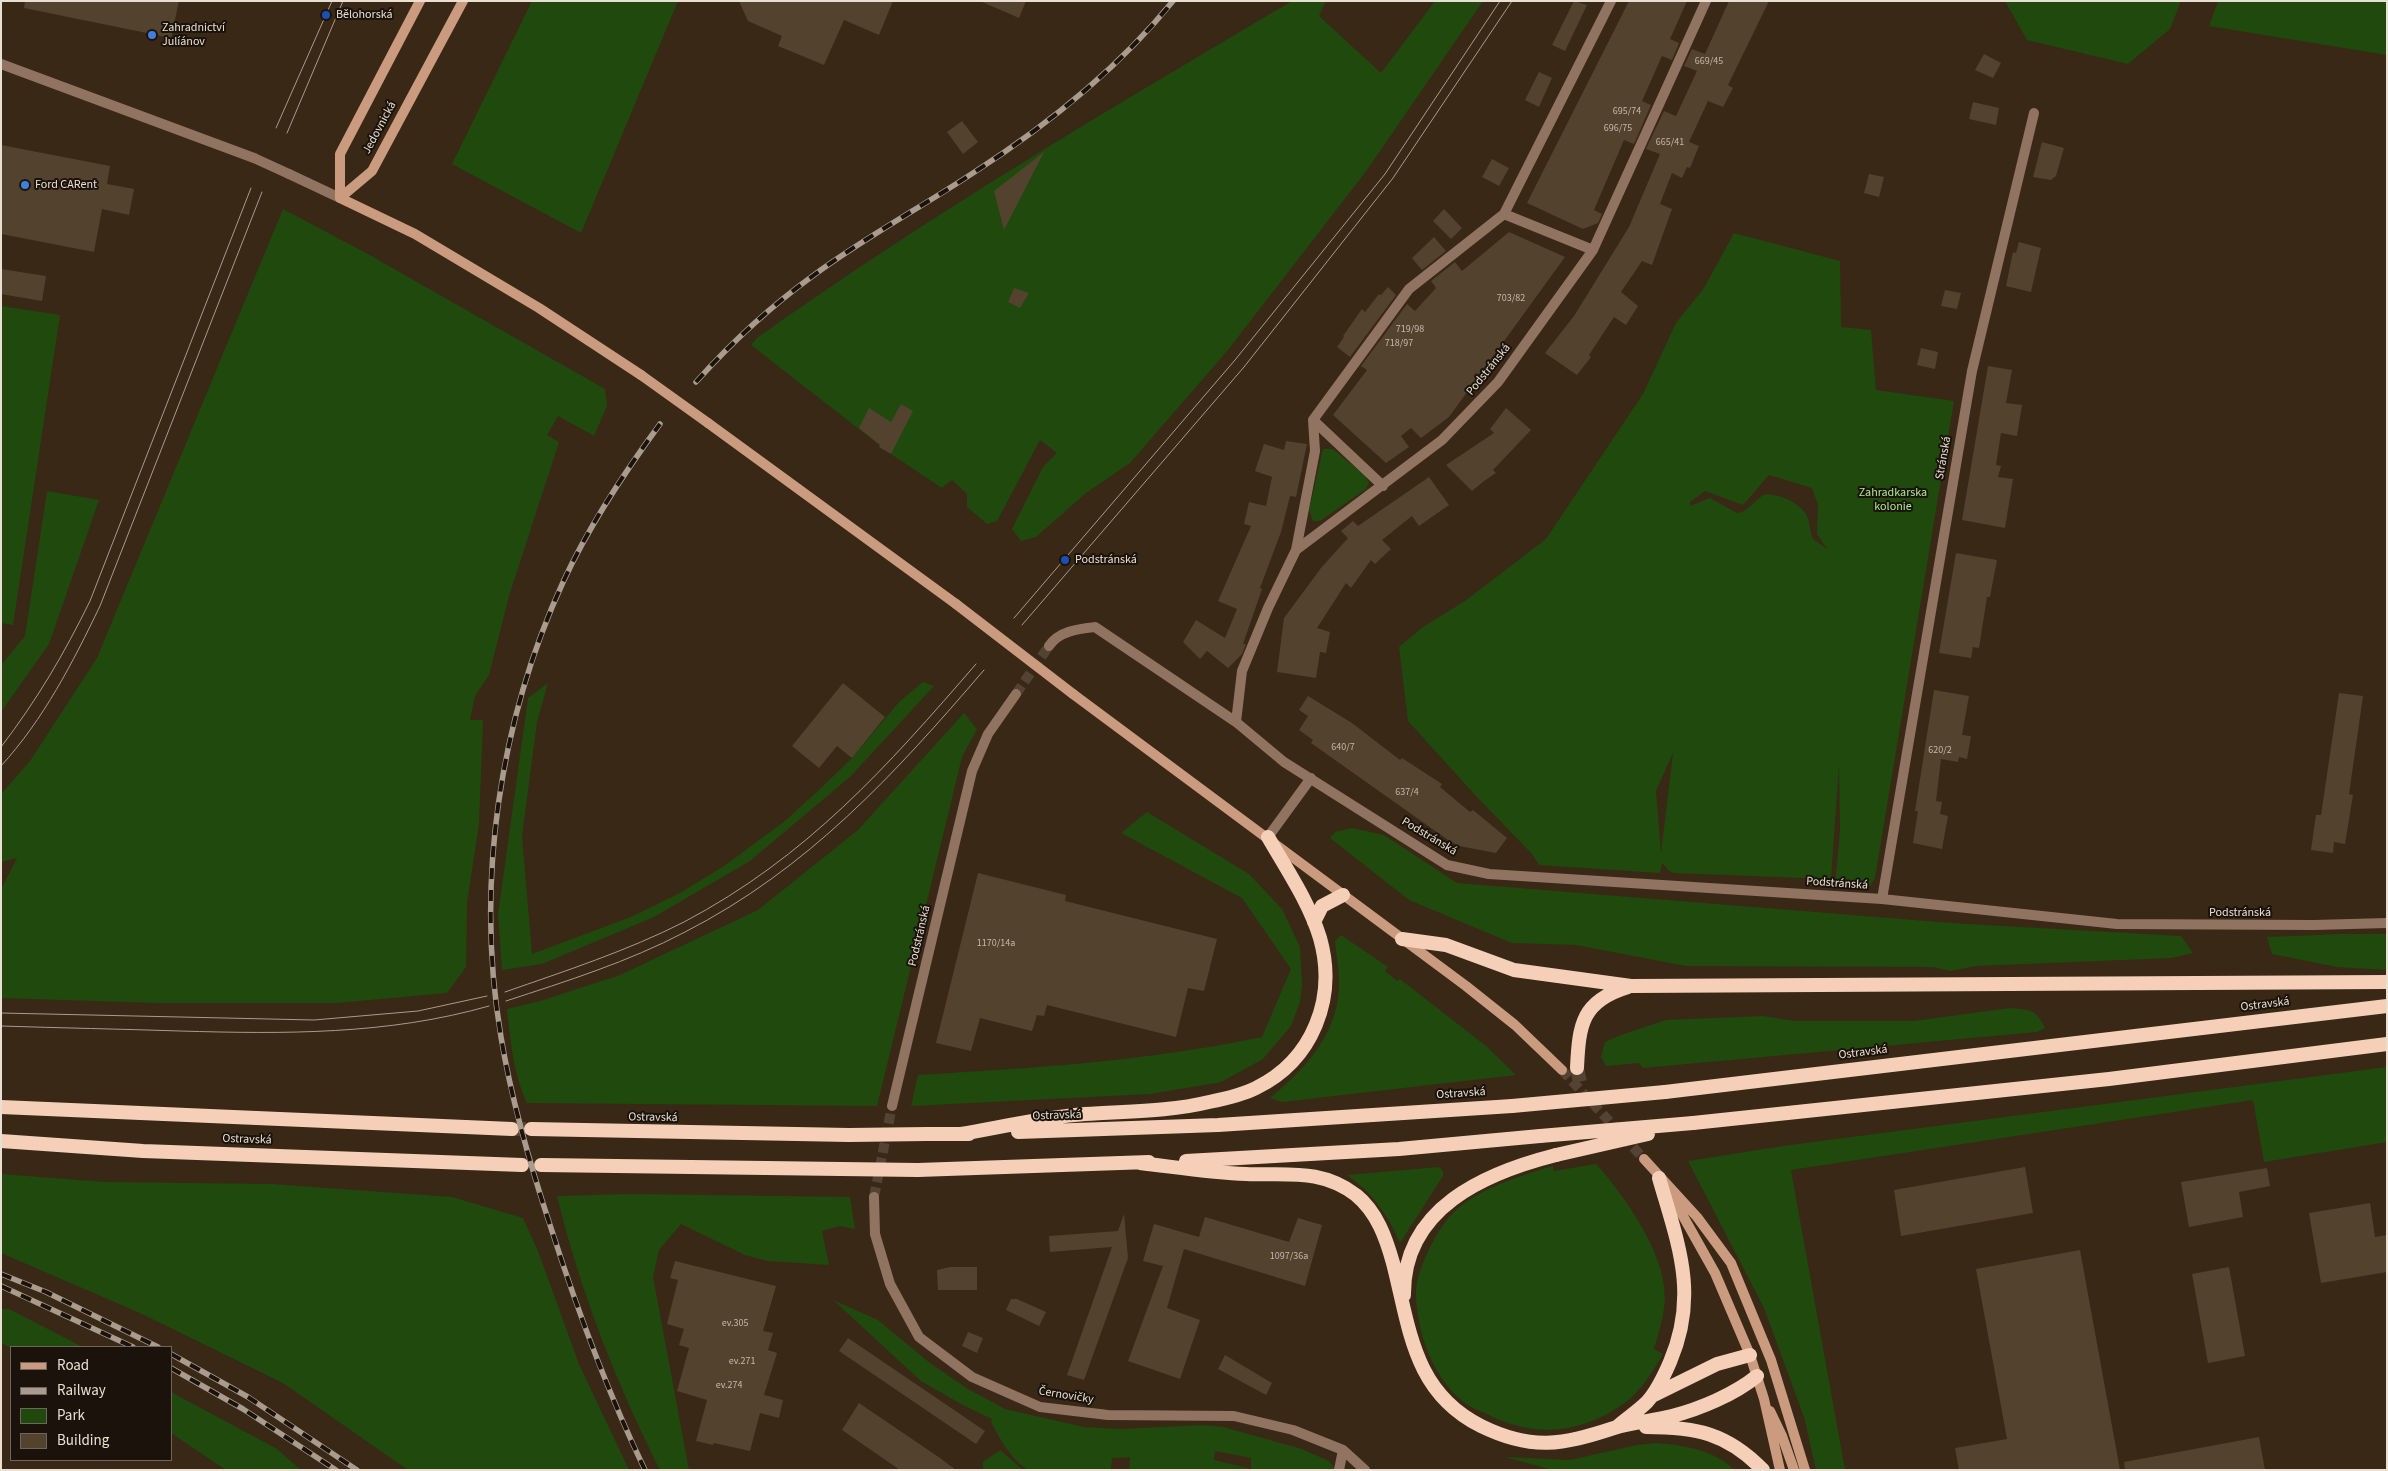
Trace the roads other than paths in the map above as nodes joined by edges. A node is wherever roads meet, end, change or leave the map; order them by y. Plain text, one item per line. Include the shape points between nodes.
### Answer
1 (420, 1) edge
2 (463, 1) edge
3 (1611, 1) edge
4 (1706, 1) edge
5 (1, 64) edge
6 (2034, 113) dead end
7 (340, 198) junction
8 (1504, 214) junction
9 (1592, 250) junction
10 (1312, 420) junction
11 (1383, 486) junction
12 (1296, 550) junction
13 (1049, 646) tunnel mouth
14 (1016, 694) tunnel mouth
15 (1236, 722) junction
16 (1311, 778) junction
17 (1268, 837) junction
18 (1343, 895) junction
19 (1882, 899) junction
20 (1314, 922) junction
21 (2387, 923) edge
22 (1402, 939) junction
23 (2387, 982) edge
24 (1631, 986) junction
25 (2387, 1006) edge
26 (2387, 1044) edge
27 (1578, 1068) tunnel mouth
28 (1562, 1070) tunnel mouth
29 (1, 1106) edge
30 (892, 1106) tunnel mouth
31 (1693, 1123) junction
32 (512, 1129) tunnel mouth
33 (531, 1130) tunnel mouth
34 (962, 1134) junction
35 (1, 1142) edge
36 (1644, 1159) tunnel mouth
37 (1140, 1163) junction
38 (522, 1165) dead end
39 (541, 1165) dead end
40 (1659, 1178) junction
41 (874, 1197) tunnel mouth
42 (1404, 1308) junction
43 (1750, 1354) junction
44 (1757, 1376) junction
45 (1652, 1396) junction
46 (1764, 1399) junction
47 (1615, 1428) junction
48 (1343, 1450) junction
49 (1339, 1470) edge
50 (1365, 1470) edge
51 (1763, 1470) edge
52 (1780, 1470) edge
53 (1794, 1470) edge
54 (1805, 1470) edge

1 - 7 main road, Jedovnická via 340,154
2 - 7 main road, Jedovnická via 372,171
3 - 8 street
4 - 9 street, Podstránská
5 - 7 street, bridge via 254,158
6 - 19 street, Stránská via 1972,371
7 - 17 main road, bridge via 423,239 539,308 641,375
8 - 9 street
8 - 10 street via 1409,289
9 - 11 street, Podstránská via 1498,382 1442,440
10 - 11 street
10 - 12 street, Podstránská via 1315,451
11 - 12 street, Podstránská
12 - 15 street, Podstránská via 1242,671
13 - 15 street, Podstránská via 1072,629 1094,627
14 - 30 street, Podstránská via 988,734 972,770
15 - 16 street, Podstránská via 1284,762
16 - 17 street
16 - 19 street, Podstránská via 1447,864 1489,874
17 - 18 main road
17 - 20 highway
18 - 20 highway via 1322,906
18 - 22 main road
19 - 21 street, Podstránská via 2117,924
20 - 34 highway via 1326,964 1323,1006 1302,1050 1270,1080 1238,1094 1194,1105 1083,1114
22 - 24 highway via 1446,945 1514,970
22 - 28 main road via 1515,1025
23 - 24 highway
24 - 27 highway via 1607,994 1594,1004 1580,1031
25 - 34 highway, Ostravská, bridge via 1665,1092 1512,1106 1218,1125
26 - 31 highway via 2109,1079
29 - 32 highway, Ostravská
31 - 37 highway, bridge via 1372,1151
31 - 42 highway, bridge via 1556,1155 1504,1170 1472,1185 1432,1218 1419,1238 1404,1290
33 - 34 highway, Ostravská, bridge
35 - 38 highway, Ostravská via 143,1151
36 - 40 main road
37 - 39 highway, bridge via 918,1170
37 - 42 highway via 1247,1174 1303,1174 1343,1187 1362,1200 1379,1224
40 - 43 main road via 1707,1257
40 - 45 highway via 1683,1265 1685,1302 1678,1341
40 - 54 main road via 1697,1217 1731,1263 1771,1360
41 - 48 street, Černovičky via 875,1234 881,1261 894,1291 919,1336 972,1377 1040,1407 1108,1415 1234,1416 1293,1430
42 - 47 highway via 1413,1350 1425,1375 1445,1400 1472,1421 1506,1436 1544,1443 1574,1441
43 - 44 main road
43 - 45 highway via 1716,1364
44 - 46 main road
44 - 47 highway via 1741,1390 1674,1416
45 - 47 highway
46 - 52 main road
46 - 53 main road
47 - 51 highway via 1685,1428 1704,1432 1727,1440
48 - 49 street
48 - 50 street, Černovičky

